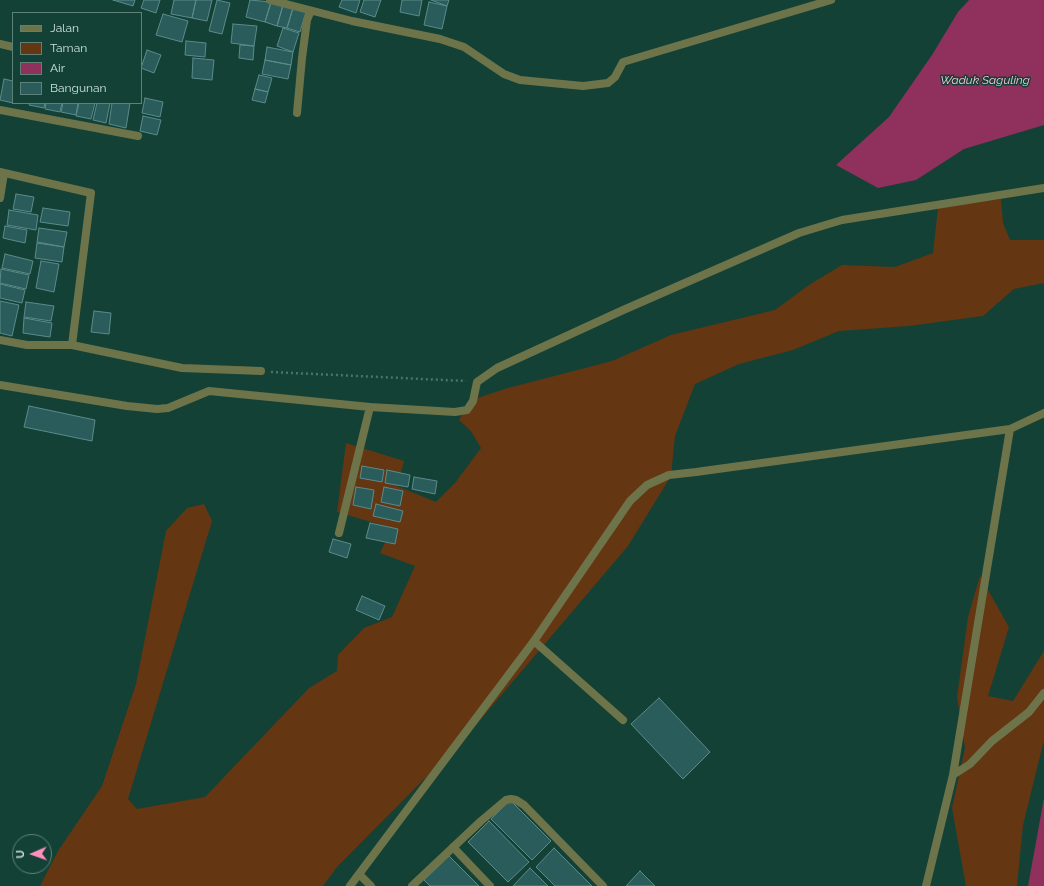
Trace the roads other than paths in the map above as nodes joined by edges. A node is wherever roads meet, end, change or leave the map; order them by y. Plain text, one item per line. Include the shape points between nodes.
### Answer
1 (270, 0) edge
2 (831, 0) edge
3 (311, 11) junction
4 (0, 44) edge
5 (12, 47) edge
6 (0, 110) edge
7 (297, 112) dead end
8 (138, 136) dead end
9 (2, 172) edge
10 (1044, 188) edge
11 (0, 198) edge
12 (0, 340) edge
13 (72, 345) junction
14 (261, 371) road end
15 (0, 385) edge
16 (370, 407) junction
17 (1044, 413) edge
18 (1010, 429) junction
19 (339, 533) dead end
20 (534, 641) junction
21 (1044, 692) edge
22 (623, 720) dead end
23 (953, 775) junction
24 (453, 847) junction
25 (359, 874) junction
26 (350, 886) edge
27 (371, 886) edge
28 (412, 886) edge
29 (490, 886) edge
30 (603, 886) edge
31 (926, 886) edge

1 - 3 street
2 - 3 street via 623,62 615,77 608,83 583,86 520,80 504,74 464,47 446,41
3 - 7 street via 302,58
4 - 5 street
6 - 8 street
9 - 11 street
9 - 13 street via 91,193
10 - 16 street via 842,220 799,233 497,368 477,382 473,401 467,410 455,412
12 - 13 street via 27,345
13 - 14 street via 182,368
15 - 16 street via 157,409 168,408 209,391
16 - 19 street
17 - 18 street
18 - 20 street via 668,475 647,485 630,501
18 - 23 street
20 - 22 street
20 - 25 street
21 - 23 street via 1029,712 992,741 970,764
23 - 31 street
24 - 28 street
24 - 29 street
24 - 30 street via 506,800 516,800 524,805
25 - 26 street
25 - 27 street

